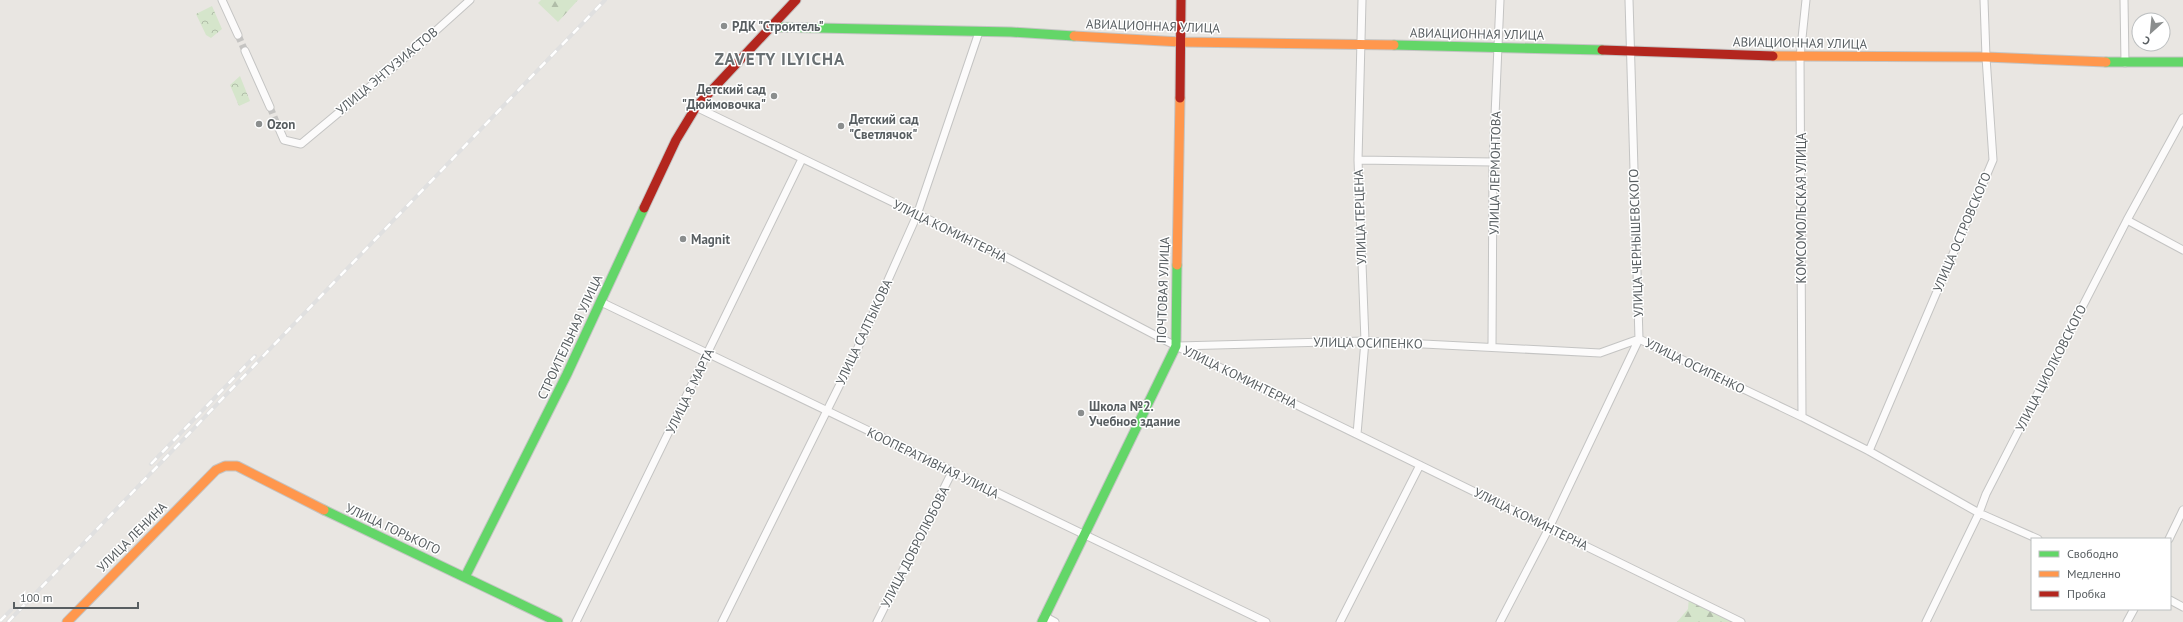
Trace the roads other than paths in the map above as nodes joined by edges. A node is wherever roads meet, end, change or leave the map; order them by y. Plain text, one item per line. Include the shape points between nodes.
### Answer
1 (222, 0) edge
2 (470, 0) edge
3 (796, 0) edge
4 (1181, 0) edge
5 (1362, 0) edge
6 (1500, 0) edge
7 (1629, 0) edge
8 (1806, 0) edge
9 (1984, 0) edge
10 (2124, 0) edge
11 (770, 27) junction
12 (979, 32) junction
13 (238, 35) tunnel mouth
14 (1181, 42) junction
15 (1360, 44) junction
16 (1499, 47) junction
17 (245, 52) tunnel mouth
18 (1631, 52) junction
19 (1800, 57) junction
20 (1986, 57) junction
21 (2183, 62) edge
22 (2125, 63) junction
23 (270, 107) tunnel mouth
24 (696, 107) junction
25 (2183, 118) edge
26 (277, 124) tunnel mouth
27 (802, 159) junction
28 (1358, 160) junction
29 (1493, 162) junction
30 (917, 215) junction
31 (2127, 220) junction
32 (2183, 250) edge
33 (601, 302) junction
34 (1639, 339) junction
35 (1365, 341) junction
36 (1176, 346) junction
37 (1492, 346) junction
38 (707, 355) junction
39 (826, 411) junction
40 (1802, 417) junction
41 (1357, 434) junction
42 (1869, 451) junction
43 (1420, 465) junction
44 (216, 470) joint
45 (952, 472) junction
46 (2183, 510) edge
47 (1979, 513) junction
48 (1549, 528) junction
49 (1084, 535) junction
50 (2036, 538) edge
51 (2169, 538) edge
52 (465, 577) junction
53 (2171, 601) edge
54 (2183, 607) edge
55 (2133, 610) edge
56 (1043, 619) edge
57 (67, 622) edge
58 (558, 622) edge
59 (576, 622) edge
60 (722, 622) edge
61 (877, 622) edge
62 (1055, 622) edge
63 (1266, 622) edge
64 (1340, 622) edge
65 (1500, 622) edge
66 (1742, 622) edge
67 (1926, 622) edge
68 (2127, 622) edge

1 - 13 street
2 - 26 street, УЛИЦА ЭНТУЗИАСТОВ via 300,145 284,140
3 - 11 street, СТРОИТЕЛЬНАЯ УЛИЦА
4 - 14 street, ПОЧТОВАЯ УЛИЦА
5 - 15 street, УЛИЦА ГЕРЦЕНА
6 - 16 street, УЛИЦА ЛЕРМОНТОВА
7 - 18 street, УЛИЦА ЧЕРНЫШЕВСКОГО
8 - 19 street, КОМСОМОЛЬСКАЯ УЛИЦА
9 - 20 street, УЛИЦА ОСТРОВСКОГО
10 - 22 street
11 - 12 street, АВИАЦИОННАЯ УЛИЦА
11 - 24 street, СТРОИТЕЛЬНАЯ УЛИЦА
12 - 14 street, АВИАЦИОННАЯ УЛИЦА
12 - 30 street, УЛИЦА САЛТЫКОВА
14 - 15 street, АВИАЦИОННАЯ УЛИЦА
14 - 36 street, ПОЧТОВАЯ УЛИЦА
15 - 16 street, АВИАЦИОННАЯ УЛИЦА
15 - 28 street, УЛИЦА ГЕРЦЕНА
16 - 18 street, АВИАЦИОННАЯ УЛИЦА
16 - 29 street, УЛИЦА ЛЕРМОНТОВА
17 - 23 street
18 - 19 street, АВИАЦИОННАЯ УЛИЦА
18 - 34 street, УЛИЦА ЧЕРНЫШЕВСКОГО
19 - 20 street, АВИАЦИОННАЯ УЛИЦА
19 - 40 street, КОМСОМОЛЬСКАЯ УЛИЦА
20 - 22 street, АВИАЦИОННАЯ УЛИЦА
20 - 42 street, УЛИЦА ОСТРОВСКОГО via 1993,160
21 - 22 street, АВИАЦИОННАЯ УЛИЦА
24 - 27 street, УЛИЦА КОМИНТЕРНА
24 - 33 street, СТРОИТЕЛЬНАЯ УЛИЦА via 676,140
25 - 31 street, УЛИЦА ЦИОЛКОВСКОГО
27 - 30 street, УЛИЦА КОМИНТЕРНА
27 - 38 street, УЛИЦА 8 МАРТА
28 - 29 street
28 - 35 street, УЛИЦА ГЕРЦЕНА
29 - 37 street, УЛИЦА ЛЕРМОНТОВА
30 - 36 street, УЛИЦА КОМИНТЕРНА via 1000,254
30 - 39 street, УЛИЦА САЛТЫКОВА via 856,352
31 - 32 street
31 - 47 street, УЛИЦА ЦИОЛКОВСКОГО via 1986,494
33 - 38 street, КООПЕРАТИВНАЯ УЛИЦА
33 - 52 street, СТРОИТЕЛЬНАЯ УЛИЦА
34 - 37 street, УЛИЦА ОСИПЕНКО via 1600,353
34 - 40 street, УЛИЦА ОСИПЕНКО
34 - 48 street, УЛИЦА ЧЕРНЫШЕВСКОГО
35 - 36 street, УЛИЦА ОСИПЕНКО
35 - 37 street, УЛИЦА ОСИПЕНКО
35 - 41 street, УЛИЦА ГЕРЦЕНА
36 - 41 street, УЛИЦА КОМИНТЕРНА
36 - 49 street, ПОЧТОВАЯ УЛИЦА
38 - 39 street, КООПЕРАТИВНАЯ УЛИЦА
38 - 59 street, УЛИЦА 8 МАРТА
39 - 45 street, КООПЕРАТИВНАЯ УЛИЦА
39 - 60 street, УЛИЦА САЛТЫКОВА
40 - 42 street, УЛИЦА ОСИПЕНКО
41 - 43 street, УЛИЦА КОМИНТЕРНА
42 - 47 street, УЛИЦА ОСИПЕНКО
43 - 48 street, УЛИЦА КОМИНТЕРНА
43 - 64 street
44 - 52 street, УЛИЦА ГОРЬКОГО via 225,466 237,466 302,500
44 - 57 street, УЛИЦА ЛЕНИНА
45 - 49 street, КООПЕРАТИВНАЯ УЛИЦА
45 - 61 street, УЛИЦА ДОБРОЛЮБОВА
46 - 51 street
47 - 50 street, УЛИЦА ОСИПЕНКО
47 - 67 street, УЛИЦА ЦИОЛКОВСКОГО
48 - 65 street, УЛИЦА ЧЕРНЫШЕВСКОГО
48 - 66 street, УЛИЦА КОМИНТЕРНА
49 - 56 street, ПОЧТОВАЯ УЛИЦА
49 - 63 street, КООПЕРАТИВНАЯ УЛИЦА
52 - 58 street, УЛИЦА ГОРЬКОГО
53 - 54 street
55 - 68 street
56 - 62 street

